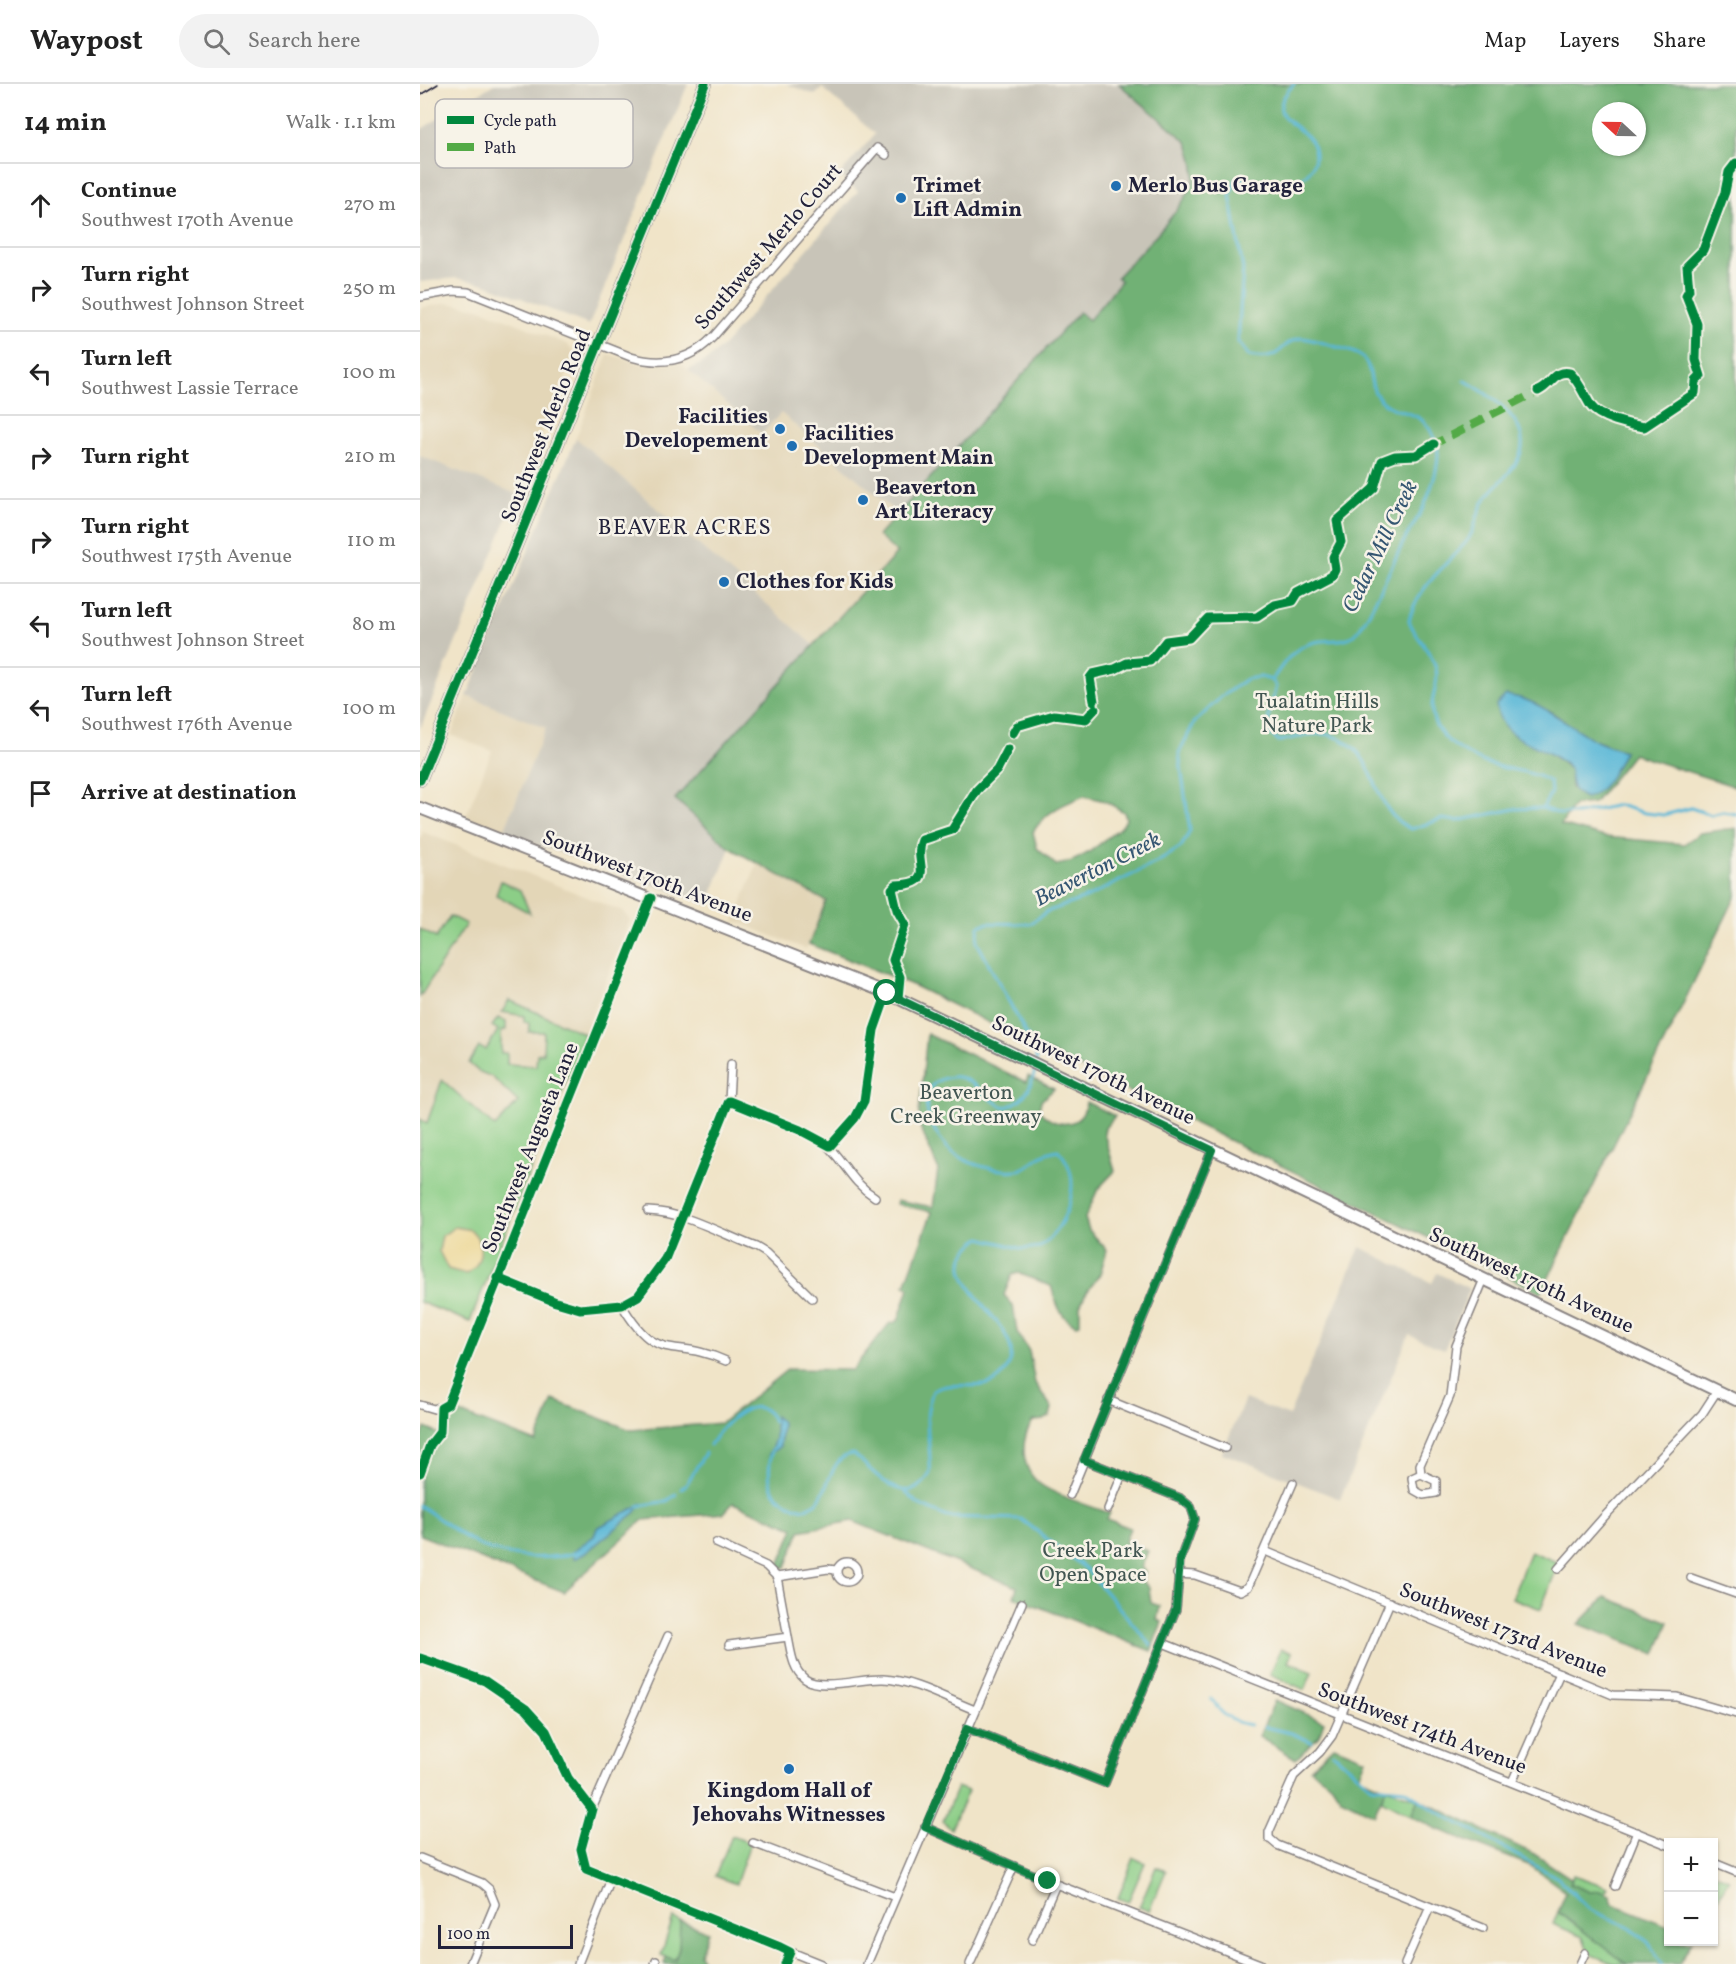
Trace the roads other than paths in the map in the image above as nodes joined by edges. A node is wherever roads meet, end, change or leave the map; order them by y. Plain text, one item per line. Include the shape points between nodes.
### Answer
1 (705, 84) edge
2 (885, 155) dead end
3 (420, 297) edge
4 (600, 344) junction
5 (420, 780) edge
6 (420, 808) edge
7 (651, 898) junction
8 (887, 993) junction
9 (731, 1064) dead end
10 (729, 1101) junction
11 (830, 1146) junction
12 (1212, 1150) junction
13 (875, 1197) dead end
14 (648, 1211) dead end
15 (682, 1218) junction
16 (497, 1278) junction
17 (1484, 1279) junction
18 (812, 1298) dead end
19 (622, 1305) junction
20 (726, 1361) dead end
21 (1717, 1391) junction
22 (1108, 1400) junction
23 (1736, 1400) edge
24 (420, 1405) edge
25 (1225, 1448) dead end
26 (1084, 1460) junction
27 (1420, 1474) dead end
28 (1122, 1475) junction
29 (1293, 1483) dead end
30 (1070, 1495) dead end
31 (1108, 1509) dead end
32 (716, 1544) dead end
33 (1265, 1551) junction
34 (1558, 1569) dead end
35 (836, 1570) dead end
36 (1177, 1574) junction
37 (777, 1577) junction
38 (1691, 1578) dead end
39 (1736, 1594) edge
40 (1390, 1602) junction
41 (1022, 1603) dead end
42 (668, 1636) dead end
43 (788, 1637) junction
44 (1163, 1642) junction
45 (729, 1645) dead end
46 (420, 1658) edge
47 (1560, 1672) junction
48 (975, 1710) junction
49 (1736, 1714) edge
50 (1342, 1716) junction
51 (967, 1728) junction
52 (1512, 1782) junction
53 (592, 1809) junction
54 (925, 1827) junction
55 (1637, 1832) junction
56 (753, 1843) dead end
57 (1664, 1843) edge
58 (420, 1858) edge
59 (1718, 1865) edge
60 (1014, 1866) junction
61 (1736, 1872) edge
62 (611, 1879) junction
63 (1056, 1884) junction
64 (1615, 1886) dead end
65 (895, 1897) junction
66 (1430, 1907) junction
67 (1484, 1928) dead end
68 (1032, 1940) dead end
69 (790, 1953) junction
70 (1585, 1953) dead end
71 (470, 1964) edge
72 (578, 1964) edge
73 (785, 1964) edge
74 (821, 1964) edge
75 (867, 1964) edge
76 (970, 1964) edge
77 (1260, 1964) edge
78 (1405, 1964) edge
79 (1580, 1964) edge

1 - 4 main road, Southwest Merlo Road
2 - 4 street, Southwest Merlo Court via 878,148 698,351 681,359 650,362
3 - 4 street via 468,292
4 - 5 main road, Southwest Merlo Road
6 - 7 main road, Southwest 170th Avenue
7 - 8 main road, Southwest 170th Avenue
7 - 16 street, Southwest Augusta Lane
8 - 11 street via 874,1030 864,1101 855,1118
8 - 12 main road, Southwest 170th Avenue
9 - 10 street
10 - 11 street
10 - 15 street
11 - 13 street via 858,1186
12 - 17 main road, Southwest 170th Avenue
12 - 22 street
14 - 15 street
15 - 18 street via 766,1253
15 - 19 street via 652,1280 638,1296
16 - 19 street via 580,1309
16 - 24 street, Southwest Augusta Lane via 448,1404 441,1408
17 - 21 main road, Southwest 170th Avenue
17 - 27 street via 1456,1346 1450,1396 1420,1465
19 - 20 street via 649,1341 666,1348 709,1353
21 - 23 main road, Southwest 170th Avenue
21 - 34 street via 1702,1414
22 - 25 street
22 - 26 street
26 - 28 street
26 - 30 street
28 - 31 street
28 - 36 street via 1180,1498 1191,1507 1195,1519
29 - 33 street
32 - 37 street via 766,1566
33 - 36 street via 1252,1582 1244,1590 1195,1575
33 - 40 street, Southwest 173rd Avenue
35 - 37 street
36 - 44 street via 1176,1609
37 - 43 street
38 - 39 street
40 - 47 street, Southwest 173rd Avenue
40 - 50 street
41 - 48 street
42 - 53 street
43 - 45 street
43 - 48 street via 795,1668 806,1680 819,1685 899,1681
44 - 50 street, Southwest 174th Avenue
44 - 51 street via 1105,1783
46 - 53 street via 485,1681 526,1708 546,1731 568,1778
47 - 49 street, Southwest 173rd Avenue via 1613,1695 1669,1696
47 - 52 street
48 - 51 street
50 - 52 street, Southwest 174th Avenue
50 - 66 street via 1320,1752 1294,1776 1269,1839
51 - 54 street
52 - 55 street, Southwest 174th Avenue
53 - 62 street via 583,1834 582,1860 586,1869
54 - 60 street
54 - 65 street
55 - 57 street, Southwest 174th Avenue
55 - 64 street
56 - 65 street
58 - 71 street via 489,1889 495,1904
59 - 61 street
60 - 63 street
60 - 76 street
62 - 69 street
62 - 72 street
63 - 68 street
63 - 77 street
65 - 75 street
66 - 67 street
66 - 78 street
69 - 73 street
69 - 74 street
70 - 79 street

